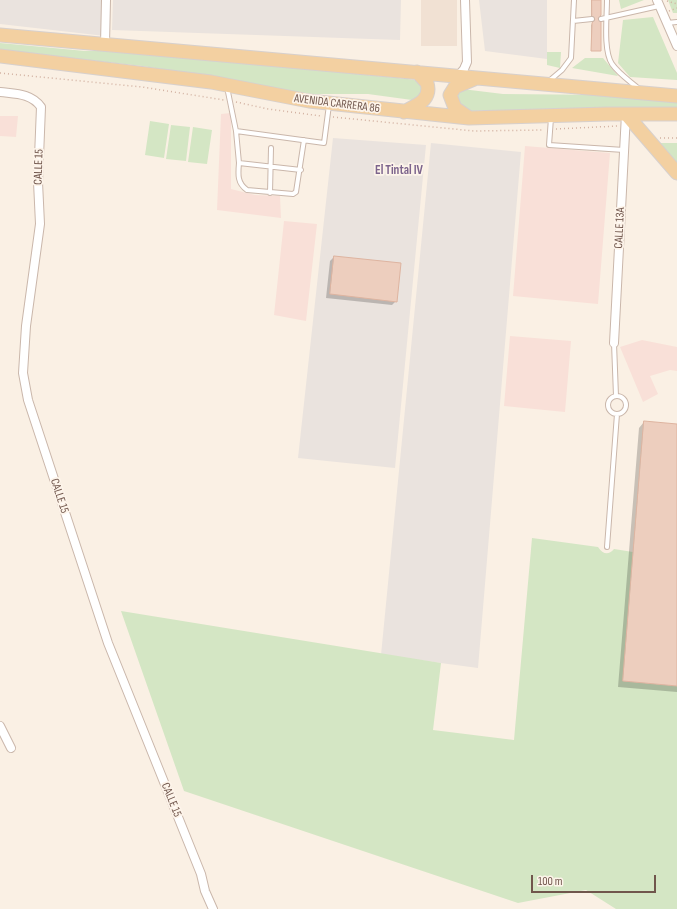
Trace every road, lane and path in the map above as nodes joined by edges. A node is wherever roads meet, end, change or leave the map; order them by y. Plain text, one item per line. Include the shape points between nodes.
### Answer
1 (106, 0) edge
2 (465, 0) edge
3 (574, 0) edge
4 (607, 0) edge
5 (659, 2) edge
6 (677, 4) edge
7 (607, 18) junction
8 (592, 19) dead end
9 (601, 19) dead end
10 (573, 21) junction
11 (667, 22) junction
12 (677, 22) edge
13 (5, 34) edge
14 (105, 44) junction
15 (677, 46) edge
16 (0, 56) edge
17 (417, 72) junction
18 (458, 76) junction
19 (478, 78) junction
20 (545, 84) junction
21 (227, 85) junction
22 (0, 92) edge
23 (644, 93) junction
24 (677, 96) edge
25 (329, 103) junction
26 (404, 112) junction
27 (626, 114) junction
28 (677, 114) edge
29 (551, 116) junction
30 (469, 118) junction
31 (236, 131) junction
32 (654, 138) dead end
33 (677, 138) edge
34 (304, 140) junction
35 (272, 148) dead end
36 (624, 150) junction
37 (239, 163) junction
38 (272, 166) junction
39 (301, 170) junction
40 (677, 173) edge
41 (270, 193) junction
42 (614, 343) joint
43 (616, 396) junction
44 (617, 414) junction
45 (607, 546) dead end
46 (0, 726) edge
47 (11, 748) dead end
48 (213, 909) edge

1 - 14 street
2 - 18 street via 467,62
3 - 10 lane
4 - 7 lane
5 - 6 path
5 - 7 lane
5 - 11 street
7 - 9 lane
7 - 23 lane via 607,53 612,64
8 - 10 lane
10 - 20 lane via 571,58 562,70
11 - 12 lane
11 - 15 street
13 - 14 main road
14 - 17 main road
16 - 21 main road, AVENIDA CARRERA 86
17 - 18 main road
17 - 26 main road via 427,83 428,96
18 - 19 main road
19 - 20 main road
19 - 30 main road via 460,84 450,95 455,108
20 - 23 main road
21 - 25 main road, AVENIDA CARRERA 86 via 288,98
21 - 31 lane
22 - 48 street, CALLE 15 via 24,95 41,107 38,182 40,224 26,326 23,373 28,400 108,643
23 - 24 main road
25 - 26 main road, AVENIDA CARRERA 86
25 - 34 lane via 324,143
26 - 30 main road, AVENIDA CARRERA 86
27 - 28 main road, AVENIDA CARRERA 86
27 - 29 main road, AVENIDA CARRERA 86
27 - 36 street, CALLE 13A
27 - 40 main road
29 - 30 main road, AVENIDA CARRERA 86
29 - 36 lane via 550,145
31 - 34 lane
31 - 37 lane
32 - 33 path
34 - 39 lane
35 - 38 lane
36 - 42 street, CALLE 13A
37 - 38 lane
37 - 41 lane via 238,177 242,187 253,192
38 - 39 lane
38 - 41 lane
39 - 41 lane via 296,192
42 - 43 lane
43 - 44 lane via 612,397 608,404 610,411
43 - 44 lane via 624,399 626,406 622,413
44 - 45 lane
46 - 47 street

